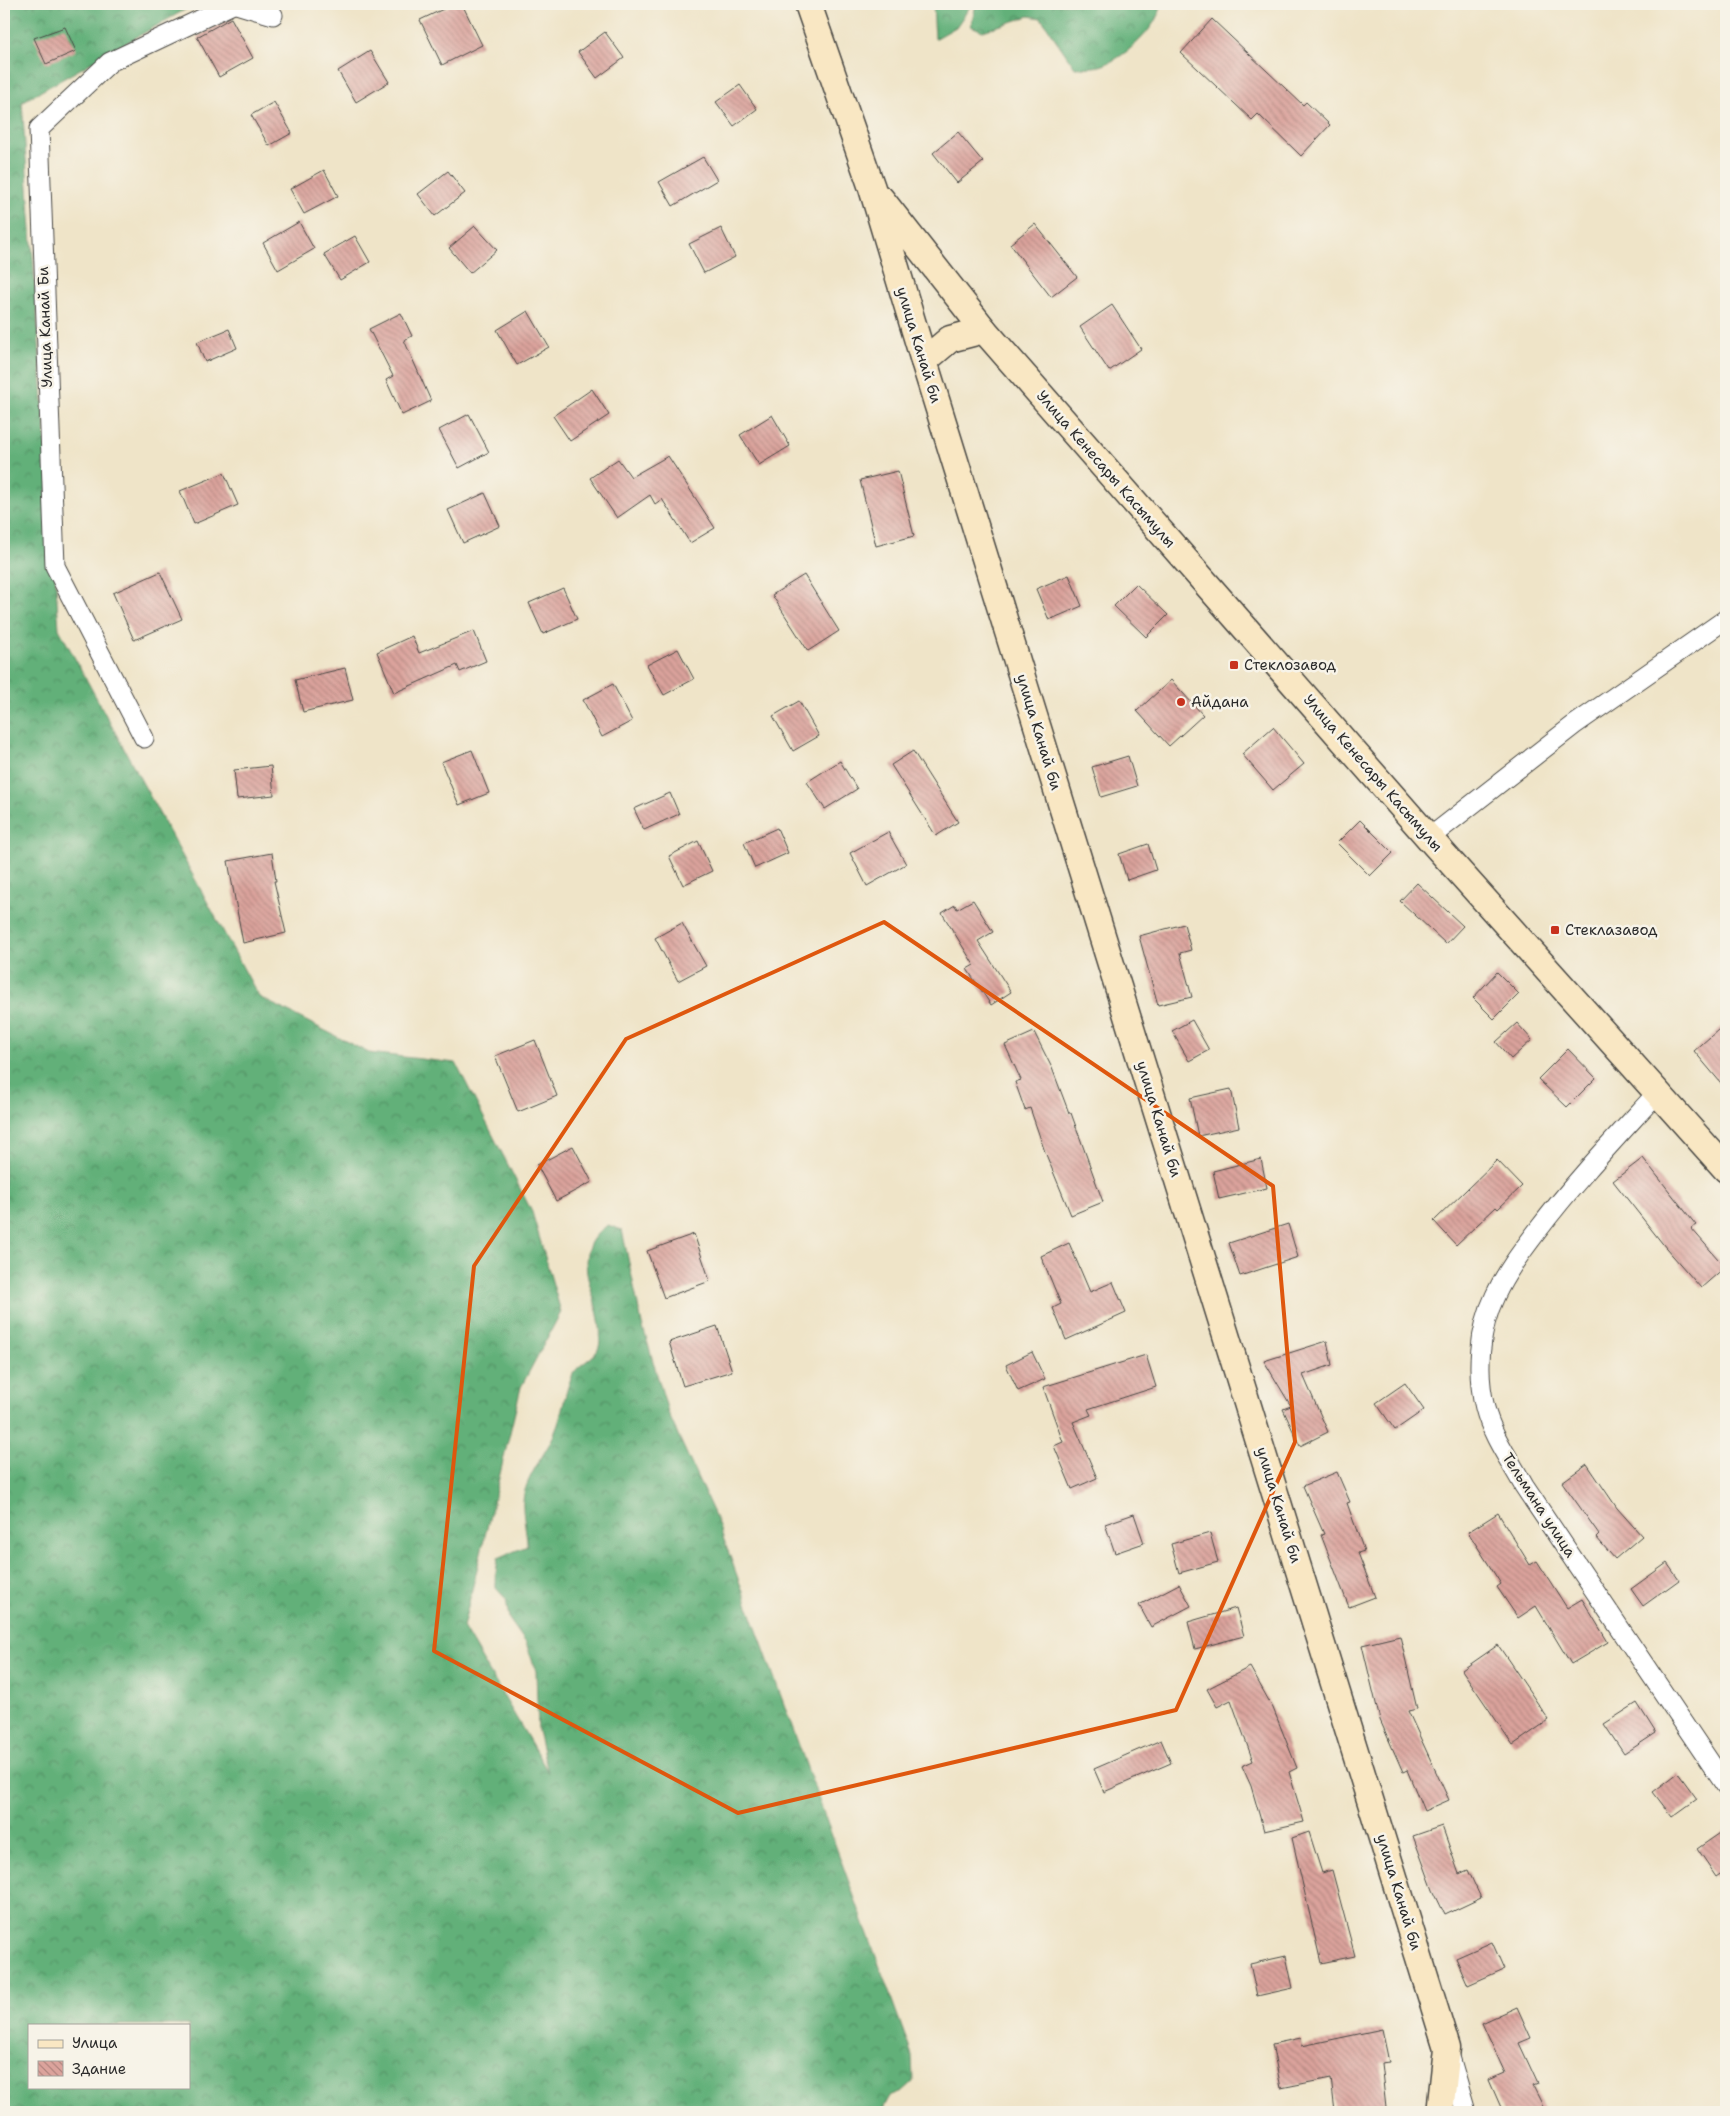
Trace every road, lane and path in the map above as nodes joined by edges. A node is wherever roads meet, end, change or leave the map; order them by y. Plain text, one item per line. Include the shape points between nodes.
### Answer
1 (235, 4) edge
2 (808, 4) edge
3 (273, 15) dead end
4 (872, 188) junction
5 (984, 330) junction
6 (924, 361) junction
7 (1726, 619) edge
8 (144, 738) dead end
9 (1430, 838) junction
10 (1658, 1092) junction
11 (1726, 1169) edge
12 (1726, 1786) edge
13 (1447, 2048) junction
14 (1440, 2112) edge
15 (1466, 2112) edge

1 - 3 street, Улица Канай Би
1 - 8 street, Улица Канай Би via 110,62 39,128 55,566
2 - 4 main road, улица Канай би
4 - 5 main road, Улица Кенесары Касымулы
4 - 6 main road, улица Канай би
5 - 6 main road via 950,339
5 - 9 main road, Улица Кенесары Касымулы
6 - 13 main road, улица Канай би
7 - 9 street via 1574,725
9 - 10 main road, Улица Кенесары Касымулы
10 - 11 main road, Улица Кенесары Касымулы
10 - 12 street, Тельмана улица via 1570,1188 1513,1263 1494,1297 1482,1339 1481,1376 1485,1409 1524,1486
13 - 14 main road, улица Канай би
13 - 15 street, улица Канай би

